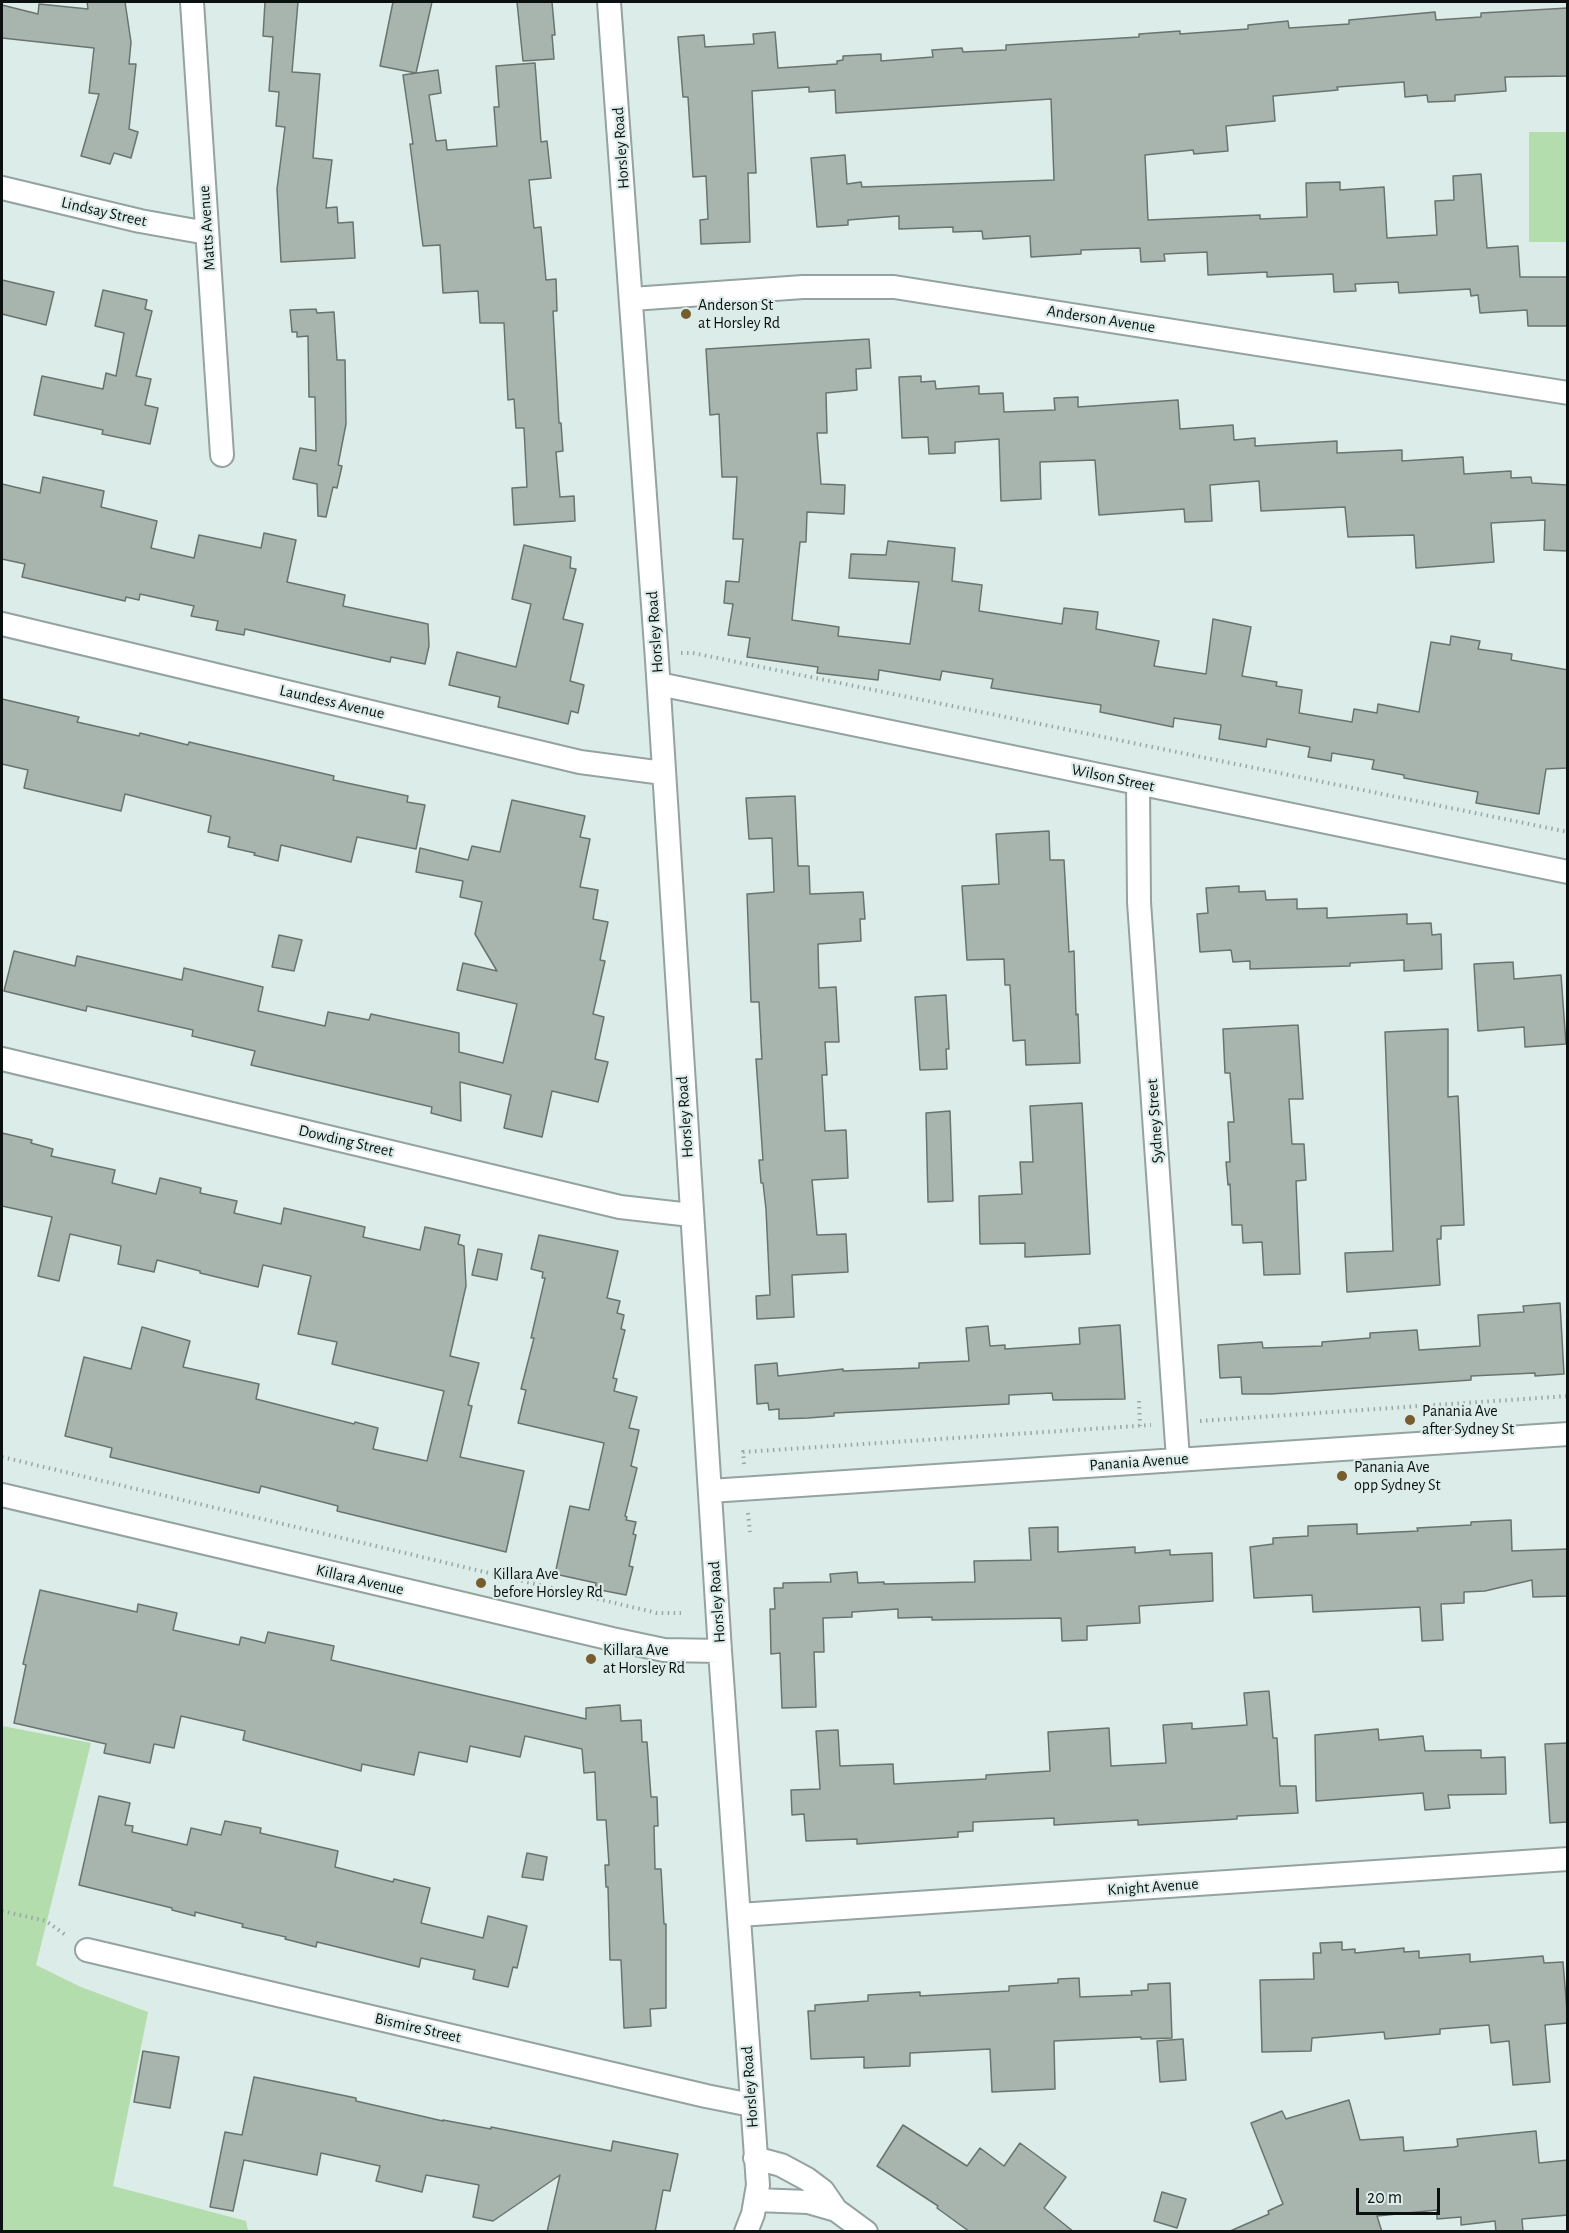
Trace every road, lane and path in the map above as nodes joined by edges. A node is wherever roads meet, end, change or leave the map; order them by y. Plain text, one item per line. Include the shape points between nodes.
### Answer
1 (192, 2) edge
2 (609, 2) edge
3 (2, 188) edge
4 (207, 233) junction
5 (632, 299) junction
6 (1568, 393) edge
7 (222, 455) dead end
8 (2, 624) edge
9 (657, 660) junction
10 (659, 684) junction
11 (663, 773) junction
12 (1138, 783) junction
13 (1568, 832) edge
14 (1568, 872) edge
15 (2, 1059) edge
16 (692, 1215) junction
17 (1568, 1396) edge
18 (1138, 1401) dead end
19 (1176, 1423) junction
20 (1140, 1426) junction
21 (1568, 1434) edge
22 (2, 1457) edge
23 (1178, 1459) junction
24 (746, 1488) junction
25 (710, 1491) junction
26 (2, 1495) edge
27 (750, 1532) dead end
28 (681, 1613) dead end
29 (720, 1651) junction
30 (1568, 1859) edge
31 (2, 1911) edge
32 (739, 1915) junction
33 (87, 1950) joint
34 (751, 2105) junction
35 (755, 2158) junction
36 (756, 2200) junction
37 (836, 2210) junction
38 (746, 2232) edge
39 (866, 2232) edge

1 - 4 street, Matts Avenue
2 - 5 street, Horsley Road
3 - 4 street, Lindsay Street
4 - 7 street, Matts Avenue
5 - 6 street, Anderson Avenue via 803,287 894,287
5 - 9 street, Horsley Road
8 - 11 street, Laundess Avenue via 580,762
9 - 10 street, Horsley Road
9 - 13 path via 693,652
10 - 11 street, Horsley Road
10 - 12 street, Wilson Street
11 - 16 street, Horsley Road
12 - 14 street, Wilson Street
12 - 19 street, Sydney Street via 1139,902
15 - 16 street, Dowding Street via 620,1206
16 - 25 street, Horsley Road
17 - 19 path
18 - 20 path
19 - 20 path
19 - 23 street, Sydney Street
20 - 24 path via 743,1452
21 - 23 street, Panania Avenue
22 - 28 path via 657,1613
23 - 24 street, Panania Avenue
24 - 25 street, Panania Avenue
24 - 27 path
25 - 29 street, Horsley Road
26 - 29 street, Killara Avenue via 612,1640 664,1650
29 - 32 street, Horsley Road
30 - 32 street, Knight Avenue
31 - 33 path via 45,1921
32 - 34 street, Horsley Road
33 - 34 street, Bismire Street
34 - 35 street, Horsley Road
35 - 36 street, Horsley Road
35 - 37 street via 781,2165 807,2179 823,2191
36 - 37 street via 808,2202
36 - 38 street, Horsley Road
37 - 39 street

